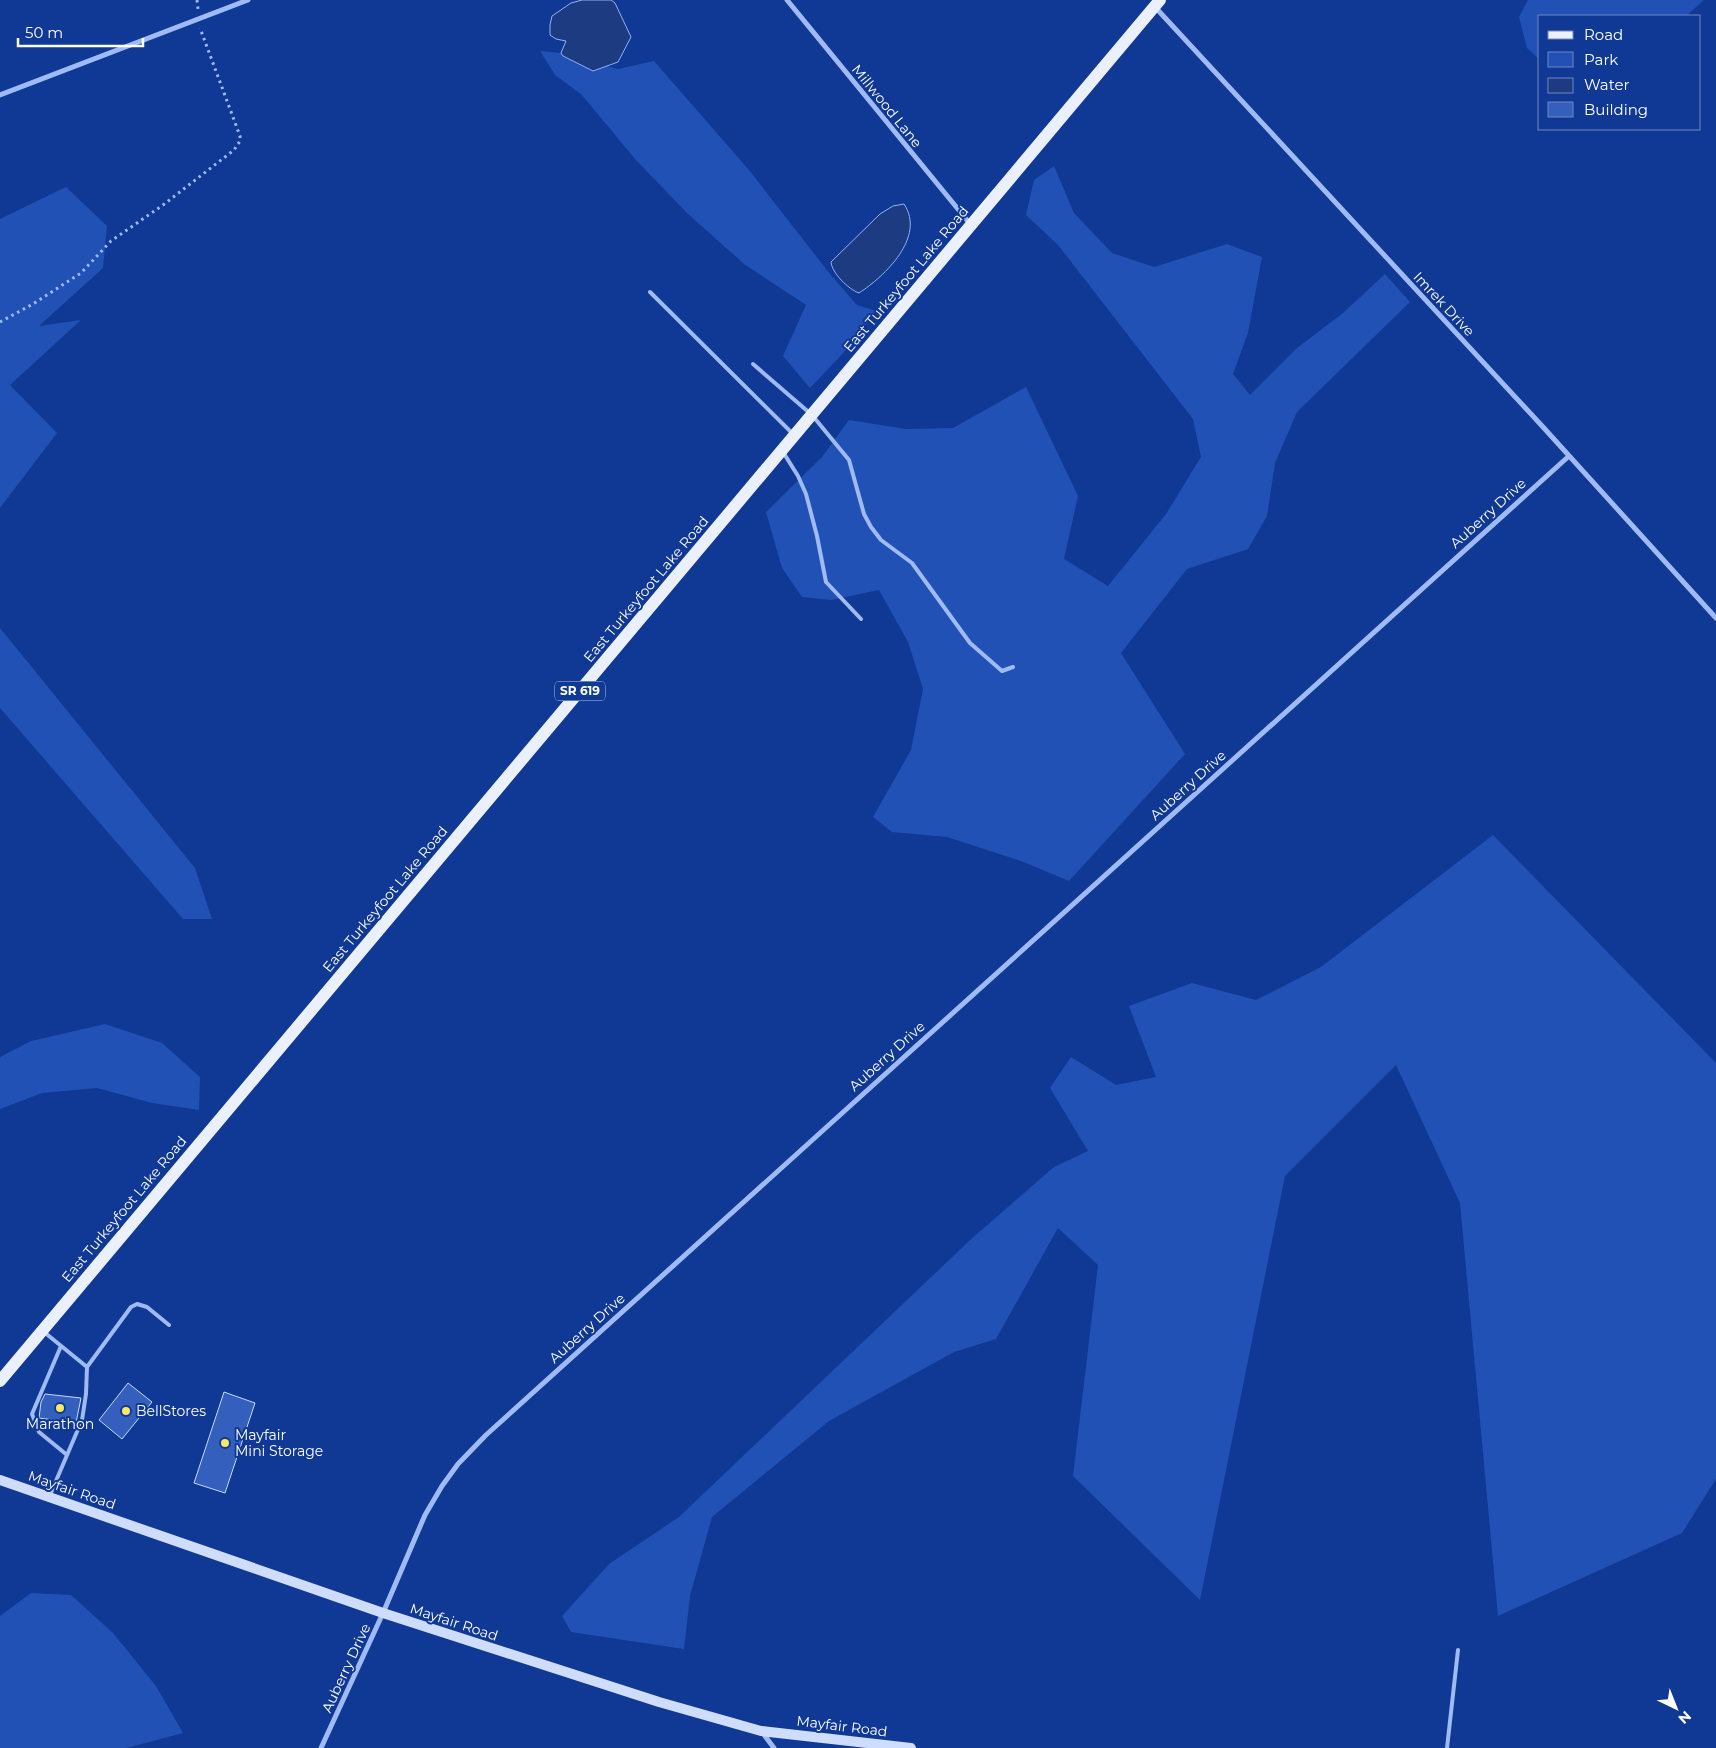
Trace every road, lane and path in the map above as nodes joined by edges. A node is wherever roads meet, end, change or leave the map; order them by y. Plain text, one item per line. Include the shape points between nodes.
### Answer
1 (197, 0) edge
2 (248, 0) edge
3 (787, 0) edge
4 (1154, 2) edge
5 (198, 16) dead end
6 (199, 23) dead end
7 (0, 96) edge
8 (971, 225) junction
9 (650, 292) dead end
10 (0, 322) edge
11 (753, 364) dead end
12 (812, 415) junction
13 (795, 435) junction
14 (782, 450) junction
15 (1568, 456) junction
16 (1716, 618) edge
17 (861, 620) dead end
18 (1013, 667) dead end
19 (169, 1324) dead end
20 (42, 1330) junction
21 (61, 1346) junction
22 (87, 1367) junction
23 (0, 1381) edge
24 (67, 1455) junction
25 (0, 1480) edge
26 (49, 1497) junction
27 (383, 1613) junction
28 (1458, 1650) dead end
29 (760, 1731) junction
30 (321, 1748) edge
31 (774, 1748) edge
32 (911, 1748) edge
33 (1447, 1748) edge

1 - 5 path
2 - 7 street
3 - 8 street, Millwood Lane
4 - 8 main road, East Turkeyfoot Lake Road / SR 619
4 - 15 street, Imrek Drive
6 - 10 path via 240,141 234,150 111,241 81,273
8 - 12 main road, East Turkeyfoot Lake Road / SR 619
9 - 13 lane
11 - 12 lane
12 - 13 main road, East Turkeyfoot Lake Road / SR 619
12 - 18 lane via 850,460 864,514 881,540 912,563 970,643 1002,671
13 - 14 main road, East Turkeyfoot Lake Road / SR 619
14 - 17 lane via 806,494 826,582
14 - 20 main road, East Turkeyfoot Lake Road / SR 619
15 - 16 street, Imrek Drive
15 - 27 street, Auberry Drive via 486,1434 458,1464 425,1515
19 - 22 lane via 147,1307 137,1304 131,1307
20 - 21 lane
20 - 23 main road, East Turkeyfoot Lake Road / SR 619
21 - 22 lane
21 - 24 lane via 32,1414 39,1432
22 - 24 lane via 82,1420
24 - 26 lane
25 - 26 street, Mayfair Road
26 - 27 street, Mayfair Road
27 - 29 street, Mayfair Road
27 - 30 street, Auberry Drive
28 - 33 lane
29 - 31 street
29 - 32 street, Mayfair Road

